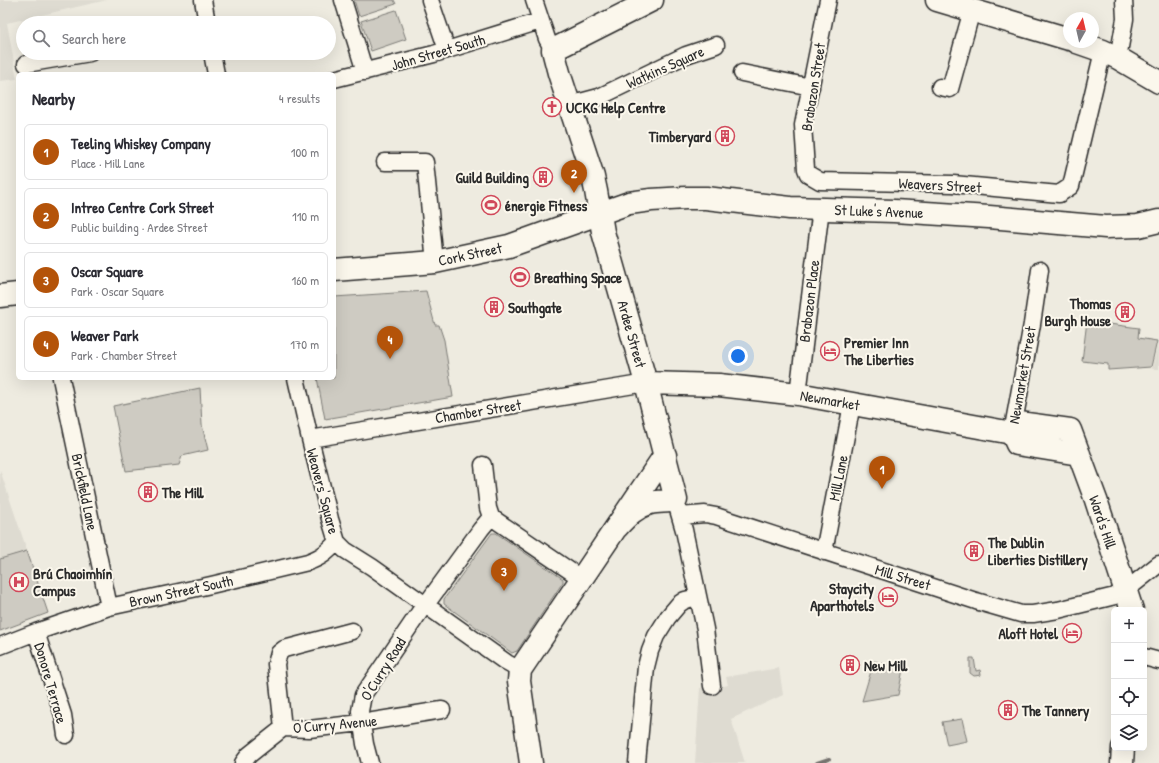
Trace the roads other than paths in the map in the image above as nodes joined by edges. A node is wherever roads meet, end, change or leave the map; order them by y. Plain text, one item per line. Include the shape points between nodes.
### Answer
1 (203, 0) edge
2 (343, 0) edge
3 (430, 0) edge
4 (534, 0) edge
5 (652, 0) edge
6 (828, 0) edge
7 (936, 0) edge
8 (1124, 0) edge
9 (972, 10) junction
10 (206, 16) edge
11 (540, 21) junction
12 (1063, 37) edge
13 (716, 45) dead end
14 (1094, 48) edge
15 (447, 50) junction
16 (553, 50) junction
17 (1110, 54) junction
18 (49, 60) edge
19 (213, 60) edge
20 (26, 64) dead end
21 (216, 72) edge
22 (365, 72) junction
23 (742, 73) dead end
24 (336, 79) edge
25 (1159, 82) edge
26 (811, 87) junction
27 (940, 87) dead end
28 (569, 105) junction
29 (385, 162) dead end
30 (808, 174) joint
31 (821, 208) junction
32 (600, 214) junction
33 (1159, 221) edge
34 (435, 262) junction
35 (336, 270) edge
36 (1040, 270) dead end
37 (16, 294) edge
38 (0, 296) edge
39 (61, 380) edge
40 (296, 380) edge
41 (646, 383) junction
42 (798, 394) junction
43 (852, 404) junction
44 (1012, 433) junction
45 (310, 439) junction
46 (665, 455) junction
47 (482, 465) dead end
48 (678, 508) junction
49 (491, 517) junction
50 (618, 527) junction
51 (337, 542) junction
52 (824, 552) junction
53 (1159, 564) edge
54 (582, 579) junction
55 (698, 597) junction
56 (1129, 600) edge
57 (426, 605) junction
58 (109, 606) junction
59 (352, 631) dead end
60 (36, 632) junction
61 (0, 646) edge
62 (1147, 658) edge
63 (1159, 661) edge
64 (520, 670) junction
65 (712, 686) dead end
66 (442, 710) dead end
67 (361, 723) junction
68 (284, 728) junction
69 (66, 735) dead end
70 (1123, 751) edge
71 (243, 763) edge
72 (370, 763) edge
73 (531, 763) edge
74 (637, 763) edge
75 (1122, 763) edge

1 - 10 street
2 - 22 street
3 - 15 street
4 - 11 street
5 - 16 street
6 - 26 street, Brabazon Street
7 - 9 street
8 - 17 street via 1125,18
9 - 12 street
9 - 27 street via 950,89
11 - 15 street, John Street South
11 - 16 street
13 - 28 street, Watkins Square via 686,55 599,96
14 - 17 street
15 - 22 street, John Street South
16 - 28 street, Ardee Street
17 - 25 street
17 - 30 street, Weavers Street via 1071,186 1059,194 953,184 820,181
18 - 20 street
19 - 21 street
22 - 24 street, John Street South
23 - 26 street
26 - 30 street, Brabazon Street via 803,126
28 - 32 street, Ardee Street via 593,178
29 - 34 street via 425,162
31 - 32 street, St Luke's Avenue via 790,208 686,198 635,202
31 - 33 street, St Luke's Avenue via 990,216 1106,227 1138,226
31 - 42 street, Brabazon Place
32 - 34 street, Cork Street via 509,246
32 - 41 street, Ardee Street
34 - 35 street, Cork Street
36 - 44 street, Newmarket Street
37 - 38 street
39 - 58 street, Brickfield Lane
40 - 45 street, Weavers' Square
41 - 42 street, Newmarket via 719,385
41 - 45 street, Chamber Street
41 - 46 street, Ardee Street
42 - 43 street, Newmarket
43 - 44 street, Newmarket
43 - 52 street, Mill Lane
44 - 56 street, Ward's Hill via 1017,444 1078,454
45 - 51 street, Weavers' Square
46 - 48 street, Ardee Street
46 - 50 street
47 - 49 street
48 - 50 street via 651,503 627,515
48 - 52 street, Mill Street via 716,516
48 - 55 street, Ardee Street
49 - 54 street
49 - 57 street, O'Curry Road
50 - 54 street
51 - 57 street
51 - 58 street, Brown Street South via 323,556 308,562
52 - 56 street, Mill Street via 1021,614 1058,610 1115,596
53 - 56 street, Mill Street
54 - 64 street
55 - 65 street, Ardee Street
55 - 74 street via 679,604 656,636 650,651 646,667
57 - 64 street
57 - 67 street, O'Curry Road via 363,695
58 - 60 street, Brown Street South
59 - 68 street, O'Curry Avenue via 284,649 278,654 276,664
60 - 61 street, Brown Street South
60 - 69 street, Donore Terrace via 64,715
62 - 63 street
64 - 73 street via 519,681
66 - 67 street, O'Curry Avenue
67 - 68 street, O'Curry Avenue via 309,729
67 - 72 street, O'Curry Road
68 - 71 street via 249,755
70 - 75 street

